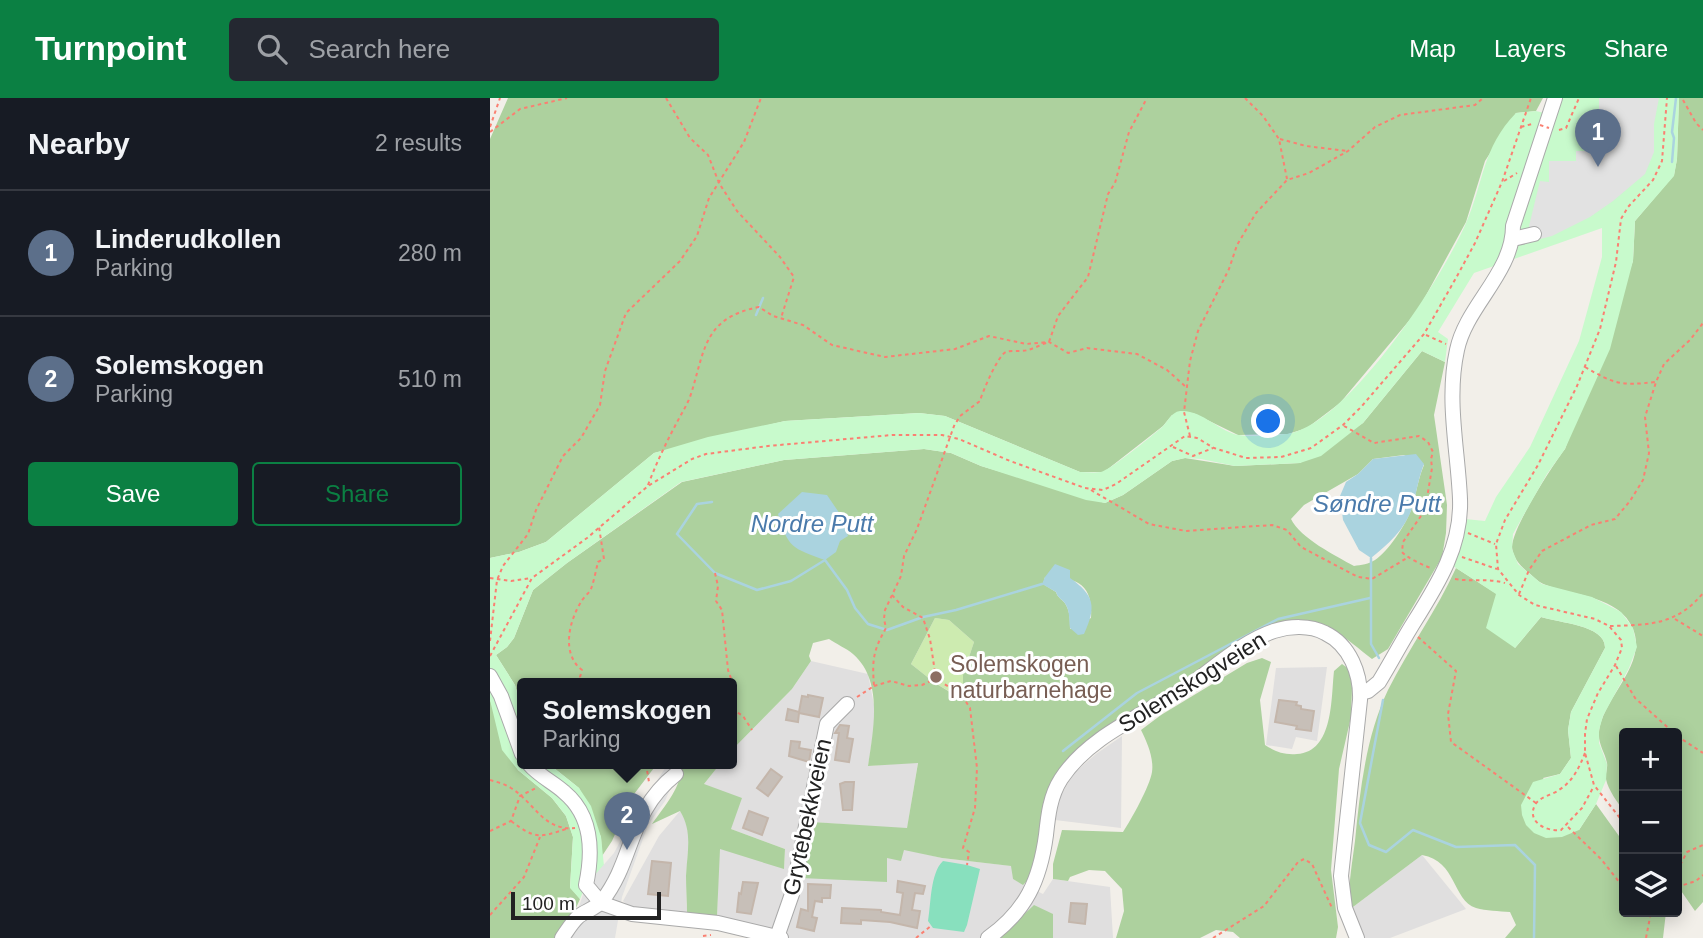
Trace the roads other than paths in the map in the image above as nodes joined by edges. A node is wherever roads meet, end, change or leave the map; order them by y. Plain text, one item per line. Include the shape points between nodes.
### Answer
1 (1555, 98) edge
2 (1535, 234) dead end
3 (1513, 239) junction
4 (490, 676) edge
5 (1361, 693) junction
6 (847, 704) road end
7 (517, 740) edge
8 (535, 769) edge
9 (676, 774) road end
10 (601, 903) junction
11 (774, 937) edge
12 (562, 938) edge
13 (988, 938) edge
14 (1356, 938) edge

1 - 3 street via 1513,226
2 - 3 street
3 - 5 street via 1457,349 1452,380 1460,501 1452,552 1379,682
4 - 7 street
5 - 13 street, Solemskogveien via 1353,662 1338,642 1320,631 1289,628 1252,642 1113,732 1081,756 1058,784 1036,880 1017,911
5 - 14 street, Solemskogveien via 1340,876
6 - 11 street, Grytebekkveien via 827,724 794,883
8 - 10 street via 570,797 587,827 591,847 586,885
9 - 10 street via 643,811
10 - 11 street via 632,914 707,921
10 - 12 street via 577,918

